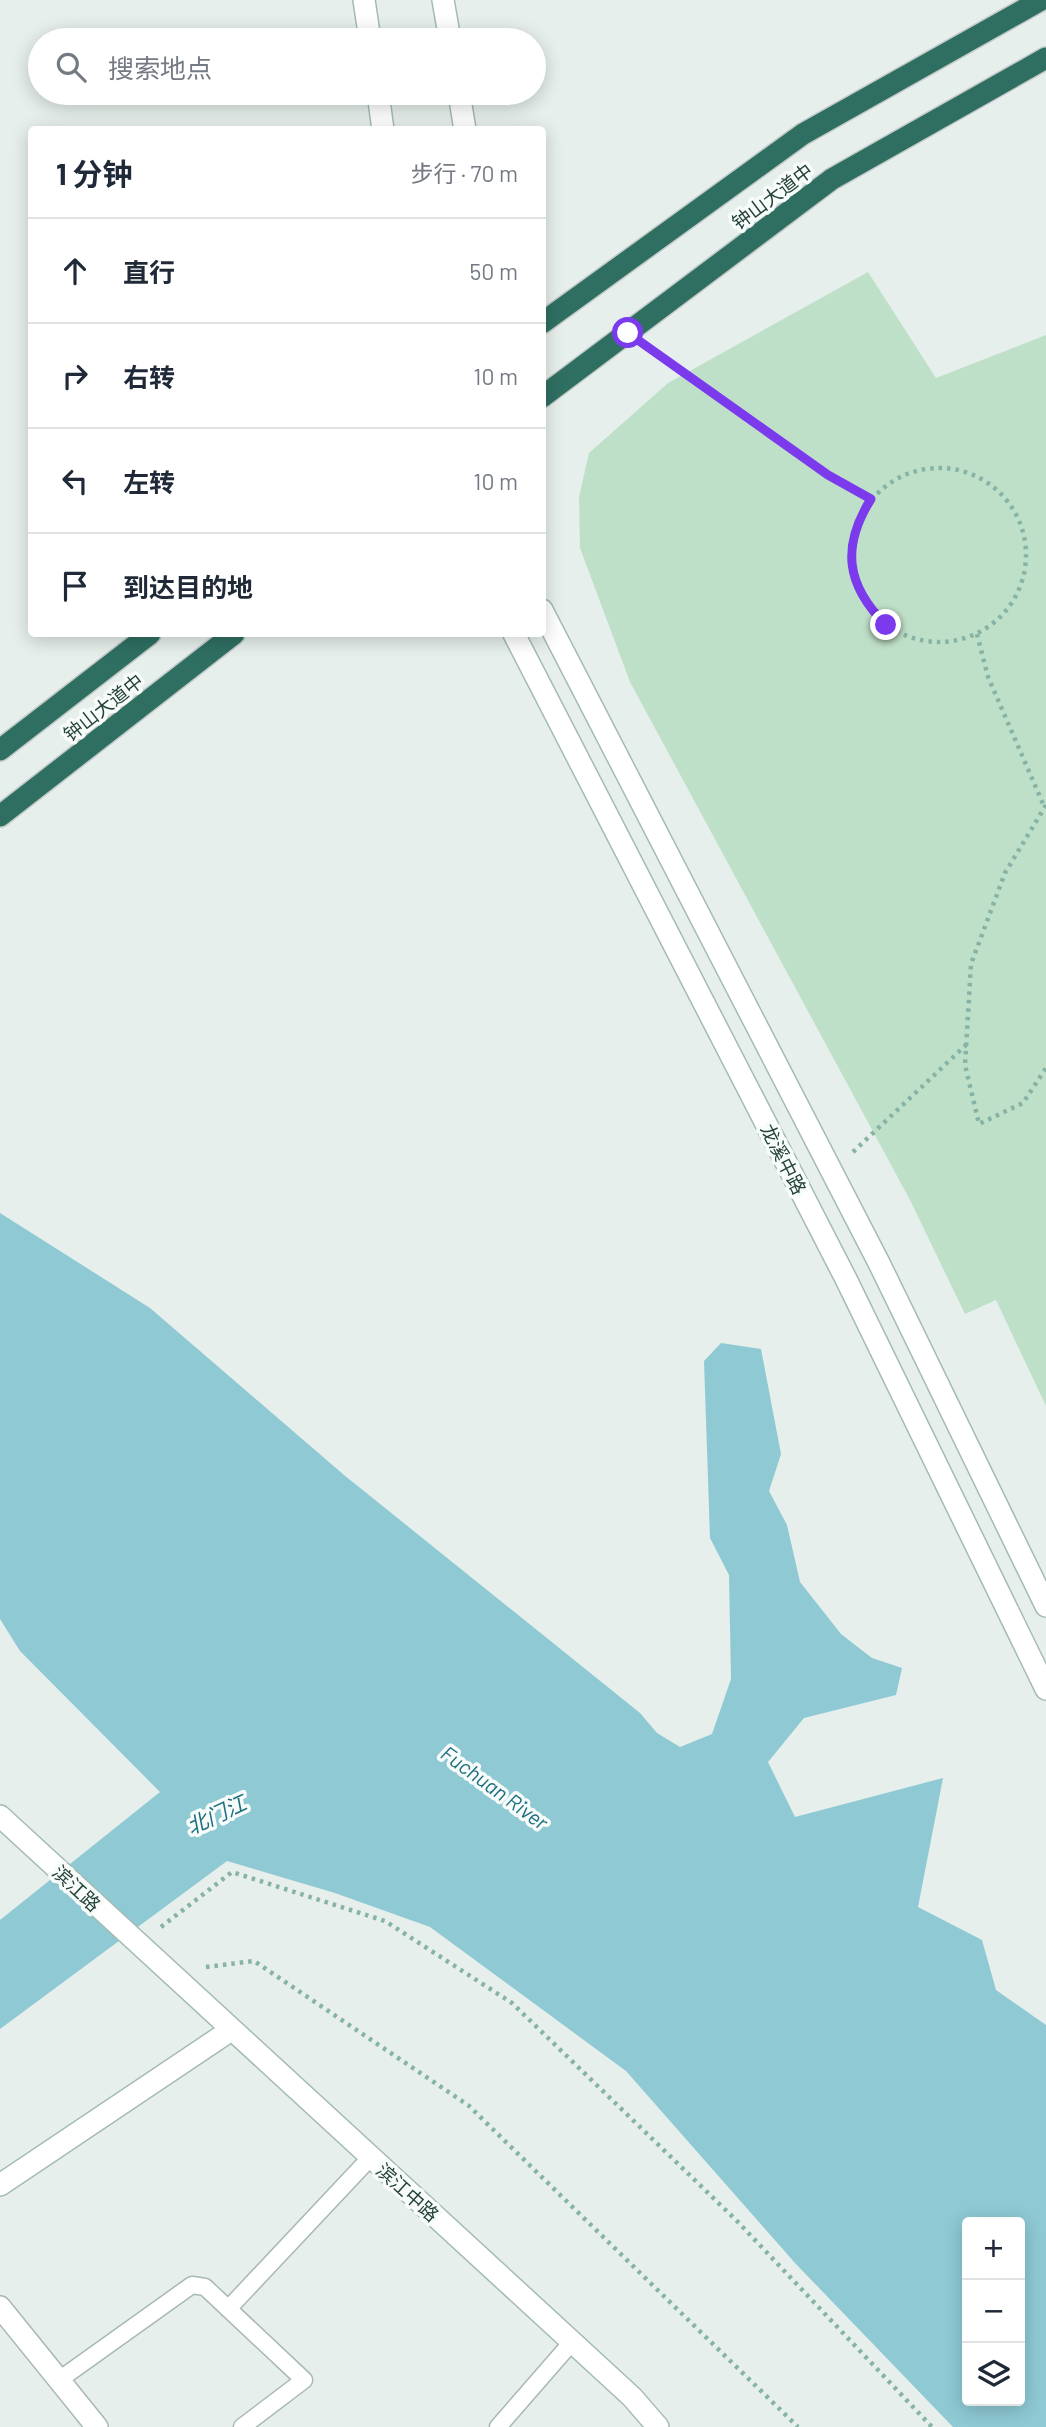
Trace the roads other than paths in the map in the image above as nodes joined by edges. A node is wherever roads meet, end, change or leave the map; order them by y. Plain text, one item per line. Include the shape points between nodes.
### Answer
1 (364, 0) edge
2 (443, 0) edge
3 (1041, 0) edge
4 (368, 28) edge
5 (448, 28) edge
6 (1046, 58) edge
7 (380, 105) edge
8 (461, 105) edge
9 (382, 126) edge
10 (464, 126) edge
11 (546, 320) edge
12 (546, 394) edge
13 (546, 618) edge
14 (146, 637) edge
15 (230, 637) edge
16 (516, 637) edge
17 (0, 750) edge
18 (0, 816) edge
19 (1046, 1606) edge
20 (1041, 1669) edge
21 (1046, 1689) edge
22 (0, 1816) edge
23 (161, 1966) joint
24 (231, 2030) junction
25 (370, 2158) junction
26 (0, 2185) edge
27 (0, 2307) edge
28 (228, 2309) junction
29 (572, 2343) junction
30 (59, 2380) junction
31 (97, 2427) edge
32 (242, 2427) edge
33 (498, 2427) edge
34 (658, 2427) edge

1 - 4 main road
2 - 5 main road
3 - 11 highway, 钟山大道中 via 803,134
6 - 12 highway, 钟山大道中 via 832,178
7 - 9 main road
8 - 10 main road
13 - 19 main road, 龙溪中路 via 832,1171
14 - 17 highway, 钟山大道中
15 - 18 highway, 钟山大道中
16 - 20 main road, 龙溪中路
20 - 21 main road, 龙溪中路
22 - 23 main road, 滨江路
23 - 24 main road, 滨江中路
24 - 25 main road, 滨江中路
24 - 26 main road
25 - 28 lane
25 - 29 main road, 滨江中路
27 - 30 main road
28 - 30 lane via 205,2287 192,2285
28 - 32 lane via 304,2380
29 - 33 lane
29 - 34 main road, 滨江中路
30 - 31 main road

